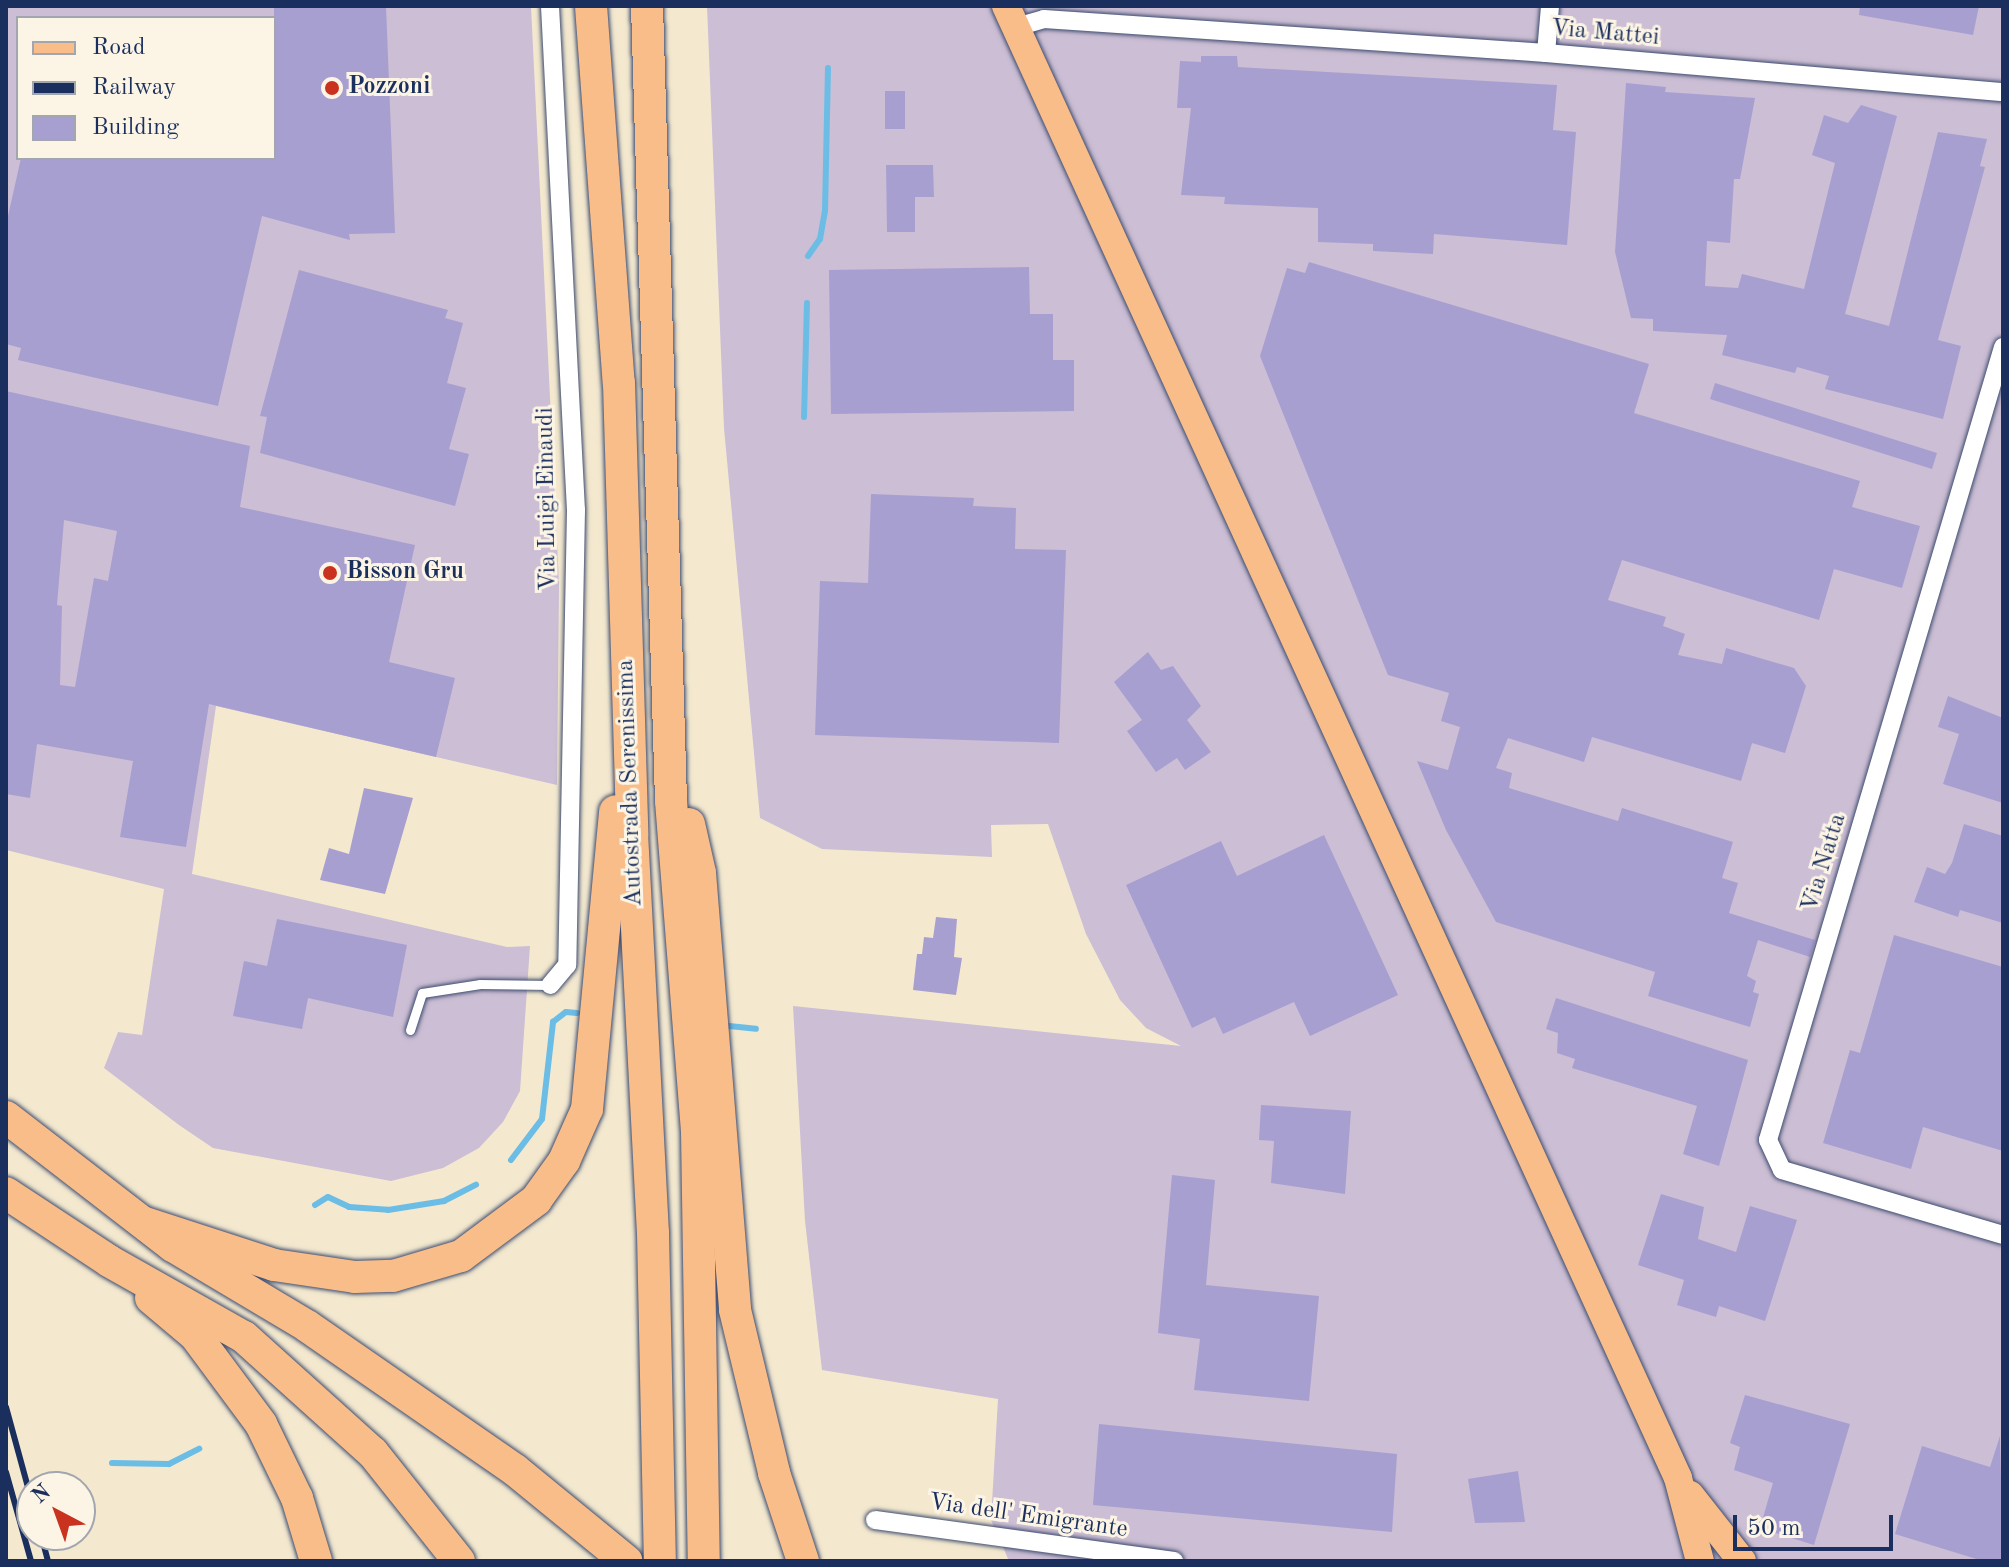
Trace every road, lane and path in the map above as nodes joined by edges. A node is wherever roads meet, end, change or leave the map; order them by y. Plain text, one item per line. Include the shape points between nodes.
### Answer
1 (550, 6) edge
2 (591, 6) edge
3 (647, 6) edge
4 (1550, 6) edge
5 (1009, 17) edge
6 (1546, 53) junction
7 (2003, 92) edge
8 (2003, 347) edge
9 (629, 713) junction
10 (670, 739) junction
11 (550, 985) joint
12 (410, 1030) dead end
13 (6, 1117) edge
14 (15, 1199) edge
15 (145, 1223) junction
16 (2003, 1235) edge
17 (109, 1261) junction
18 (1678, 1478) junction
19 (875, 1520) dead end
20 (316, 1561) edge
21 (459, 1561) edge
22 (626, 1561) edge
23 (660, 1561) edge
24 (704, 1561) edge
25 (803, 1561) edge
26 (1174, 1561) edge
27 (1700, 1561) edge
28 (1742, 1561) edge

1 - 11 street, Via Luigi Einaudi via 576,510 567,965
2 - 9 highway, Autostrada Serenissima via 619,383
3 - 10 highway, Autostrada Serenissima
4 - 6 street
5 - 6 street, Via Mattei
5 - 18 main road
6 - 7 street, Via Mattei
8 - 16 street, Via Natta via 1768,1140 1782,1170
9 - 15 highway via 587,1109 564,1161 536,1200 461,1256 393,1276 355,1277 274,1265
9 - 23 highway, Autostrada Serenissima via 653,1233
10 - 24 highway, Autostrada Serenissima via 697,1131
10 - 25 highway via 700,873 735,1310 774,1473
11 - 12 lane via 480,984 422,993
13 - 15 highway
14 - 17 highway
15 - 22 highway via 307,1326 515,1470
17 - 20 highway via 195,1335 240,1391 287,1473
17 - 21 highway via 214,1317 293,1377 373,1453
18 - 27 main road
18 - 28 main road
19 - 26 street, Via dell' Emigrante

